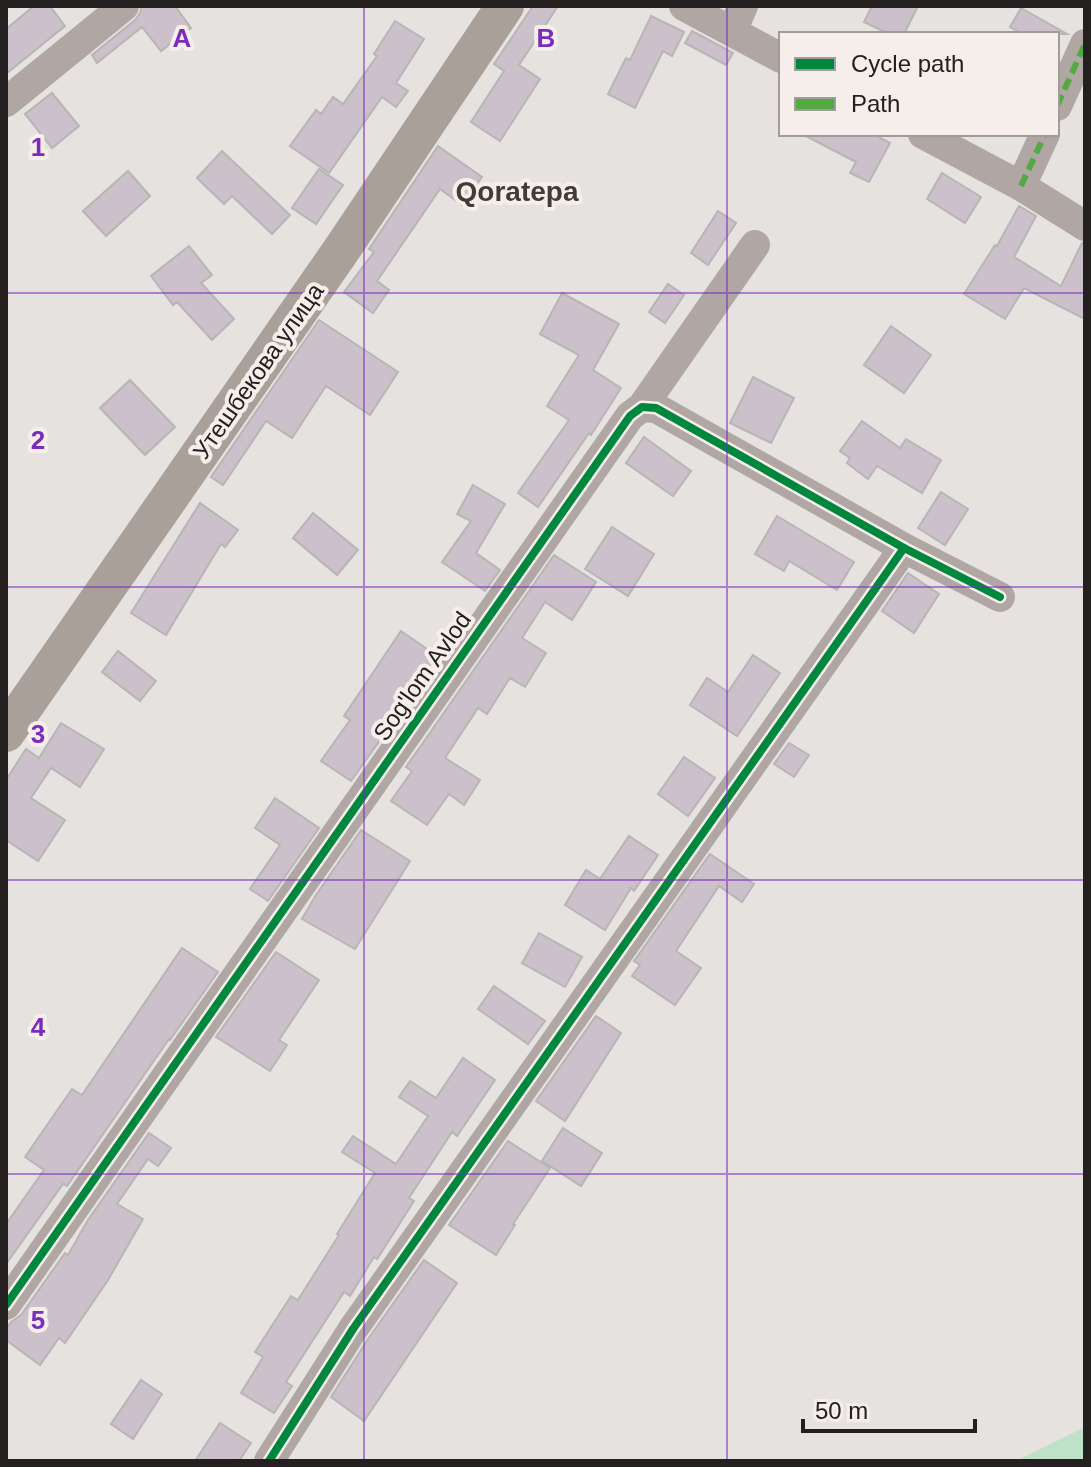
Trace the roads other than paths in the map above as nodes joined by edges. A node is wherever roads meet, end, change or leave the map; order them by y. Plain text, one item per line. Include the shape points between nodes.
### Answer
1 (124, 6) edge
2 (505, 6) edge
3 (684, 6) edge
4 (738, 19) edge
5 (1085, 44) edge
6 (779, 56) edge
7 (6, 102) edge
8 (1059, 102) edge
9 (927, 136) edge
10 (1044, 136) edge
11 (1021, 186) junction
12 (1085, 226) edge
13 (755, 245) dead end
14 (642, 407) junction
15 (904, 548) junction
16 (1000, 597) dead end
17 (6, 733) edge
18 (6, 1305) edge
19 (269, 1461) edge

1 - 7 street
2 - 17 main road, Утешбекова улица
3 - 4 street
4 - 6 street
5 - 8 street
9 - 11 street
10 - 11 street
11 - 12 street
13 - 14 street, Sog'lom Avlod
14 - 15 street via 656,408
14 - 18 street, Sog'lom Avlod via 630,416
15 - 16 street
15 - 19 street via 353,1329

